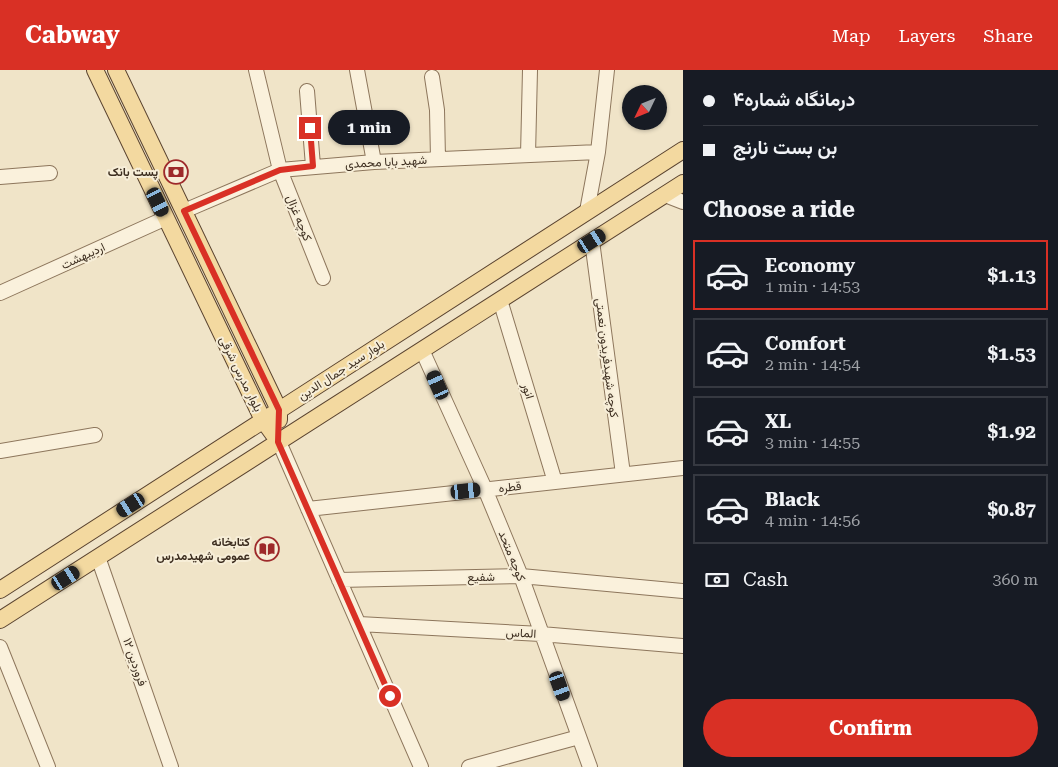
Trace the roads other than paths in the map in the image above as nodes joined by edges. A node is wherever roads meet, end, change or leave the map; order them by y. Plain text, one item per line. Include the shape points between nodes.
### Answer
1 (95, 70) edge
2 (116, 70) edge
3 (256, 70) edge
4 (357, 70) edge
5 (530, 70) edge
6 (607, 70) edge
7 (432, 77) dead end
8 (307, 91) dead end
9 (683, 150) edge
10 (598, 152) junction
11 (528, 155) junction
12 (438, 159) junction
13 (374, 162) junction
14 (313, 166) junction
15 (280, 170) junction
16 (50, 172) dead end
17 (0, 177) edge
18 (683, 183) edge
19 (665, 195) junction
20 (683, 202) edge
21 (184, 211) junction
22 (587, 212) junction
23 (166, 218) junction
24 (592, 241) junction
25 (323, 278) dead end
26 (0, 293) edge
27 (500, 300) junction
28 (422, 350) junction
29 (279, 410) junction
30 (263, 420) junction
31 (95, 435) dead end
32 (278, 442) junction
33 (0, 451) edge
34 (683, 468) edge
35 (623, 474) junction
36 (556, 482) junction
37 (485, 489) junction
38 (308, 508) junction
39 (98, 557) junction
40 (521, 576) junction
41 (339, 580) junction
42 (0, 590) edge
43 (683, 591) edge
44 (0, 620) edge
45 (359, 624) junction
46 (541, 634) junction
47 (683, 646) edge
48 (0, 647) edge
49 (579, 737) junction
50 (48, 767) edge
51 (171, 767) edge
52 (422, 767) edge
53 (469, 767) edge
54 (590, 767) edge

1 - 23 main road, بلوار مدرس شرقی
2 - 21 main road, بلوار مدرس شرقی
3 - 15 street, کوچه غزال
4 - 13 street
5 - 11 street
6 - 10 street
7 - 12 street via 437,110
8 - 14 street
9 - 22 main road, بلوار سید جمال الدین
10 - 11 street, شهید بابا محمدی
10 - 22 street
11 - 12 street, شهید بابا محمدی
12 - 13 street, شهید بابا محمدی
13 - 14 street, شهید بابا محمدی
14 - 15 street, شهید بابا محمدی
15 - 21 street, شهید بابا محمدی
15 - 25 street, کوچه غزال
16 - 17 street
18 - 19 main road
19 - 20 street
19 - 24 main road
21 - 23 main road
21 - 29 main road, بلوار مدرس شرقی
22 - 29 main road, بلوار سید جمال الدین
23 - 26 street, اردیبهشت
23 - 30 main road, بلوار مدرس شرقی
24 - 27 main road
24 - 35 street, کوچه شهیدفریدون نعمتی
27 - 28 main road
27 - 36 street, انور
28 - 32 main road
28 - 37 street, کوچه متحد
29 - 30 main road, بلوار سید جمال الدین
29 - 32 main road, بلوار مدرس شرقی
30 - 32 main road, بلوار مدرس شرقی
30 - 42 main road, بلوار سید جمال الدین
31 - 33 street
32 - 38 street
32 - 39 main road
34 - 35 street, قطره
35 - 36 street, قطره
36 - 37 street, قطره
37 - 38 street, قطره
37 - 40 street, کوچه متحد
38 - 41 street
39 - 44 main road
39 - 51 street, ۱۲ فروردین
40 - 41 street, شفیع
40 - 43 street, شفیع
40 - 46 street, کوچه متحد
41 - 45 street
45 - 46 street, الماس
45 - 52 street
46 - 47 street, الماس
46 - 49 street, کوچه متحد
48 - 50 street
49 - 53 street
49 - 54 street, کوچه متحد

